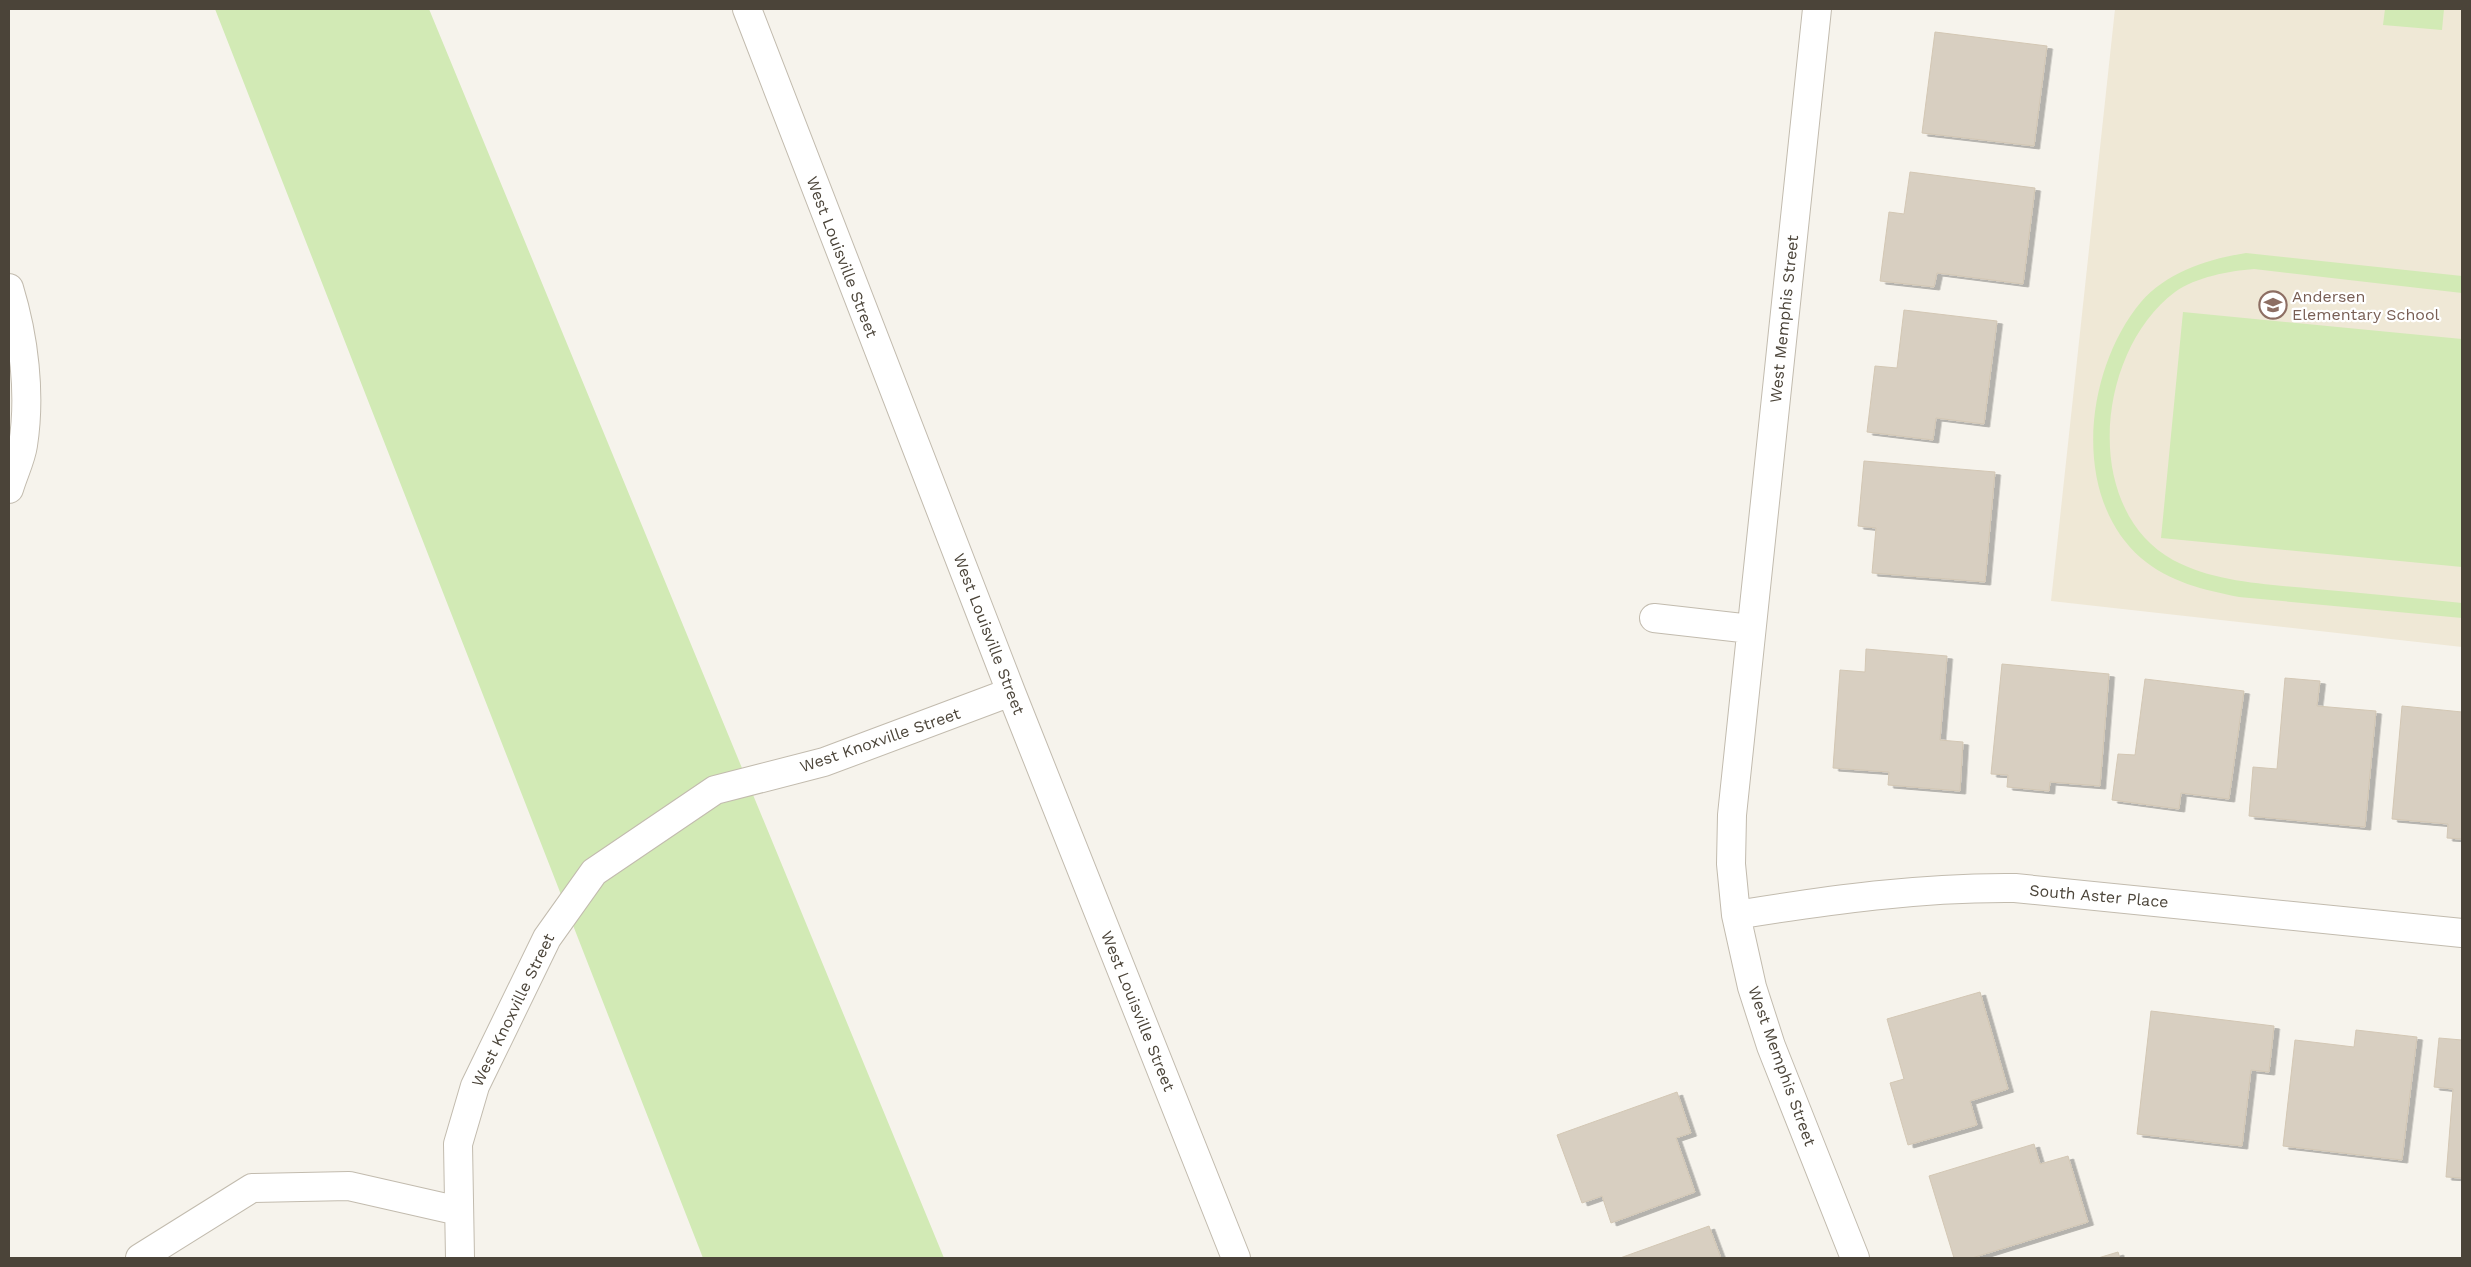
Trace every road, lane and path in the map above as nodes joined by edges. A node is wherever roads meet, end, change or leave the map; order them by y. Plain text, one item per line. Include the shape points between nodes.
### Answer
1 (747, 9) edge
2 (1817, 9) edge
3 (9, 288) edge
4 (9, 489) edge
5 (1654, 618) dead end
6 (1751, 629) junction
7 (1012, 692) junction
8 (1736, 915) junction
9 (2462, 933) edge
10 (459, 1211) junction
11 (140, 1258) edge
12 (460, 1258) edge
13 (1236, 1258) edge
14 (1855, 1258) edge

1 - 7 street, West Louisville Street
2 - 6 street, West Memphis Street
3 - 4 street via 26,382 23,446
5 - 6 street
6 - 8 street, West Memphis Street via 1732,815 1731,864
7 - 10 street, West Knoxville Street via 824,762 716,790 594,872 547,938 475,1086 458,1144
7 - 13 street, West Louisville Street
8 - 9 street, South Aster Place via 1924,890 2015,888
8 - 14 street, West Memphis Street via 1752,987 1772,1046
10 - 11 street via 350,1186 252,1188
10 - 12 street, West Knoxville Street

